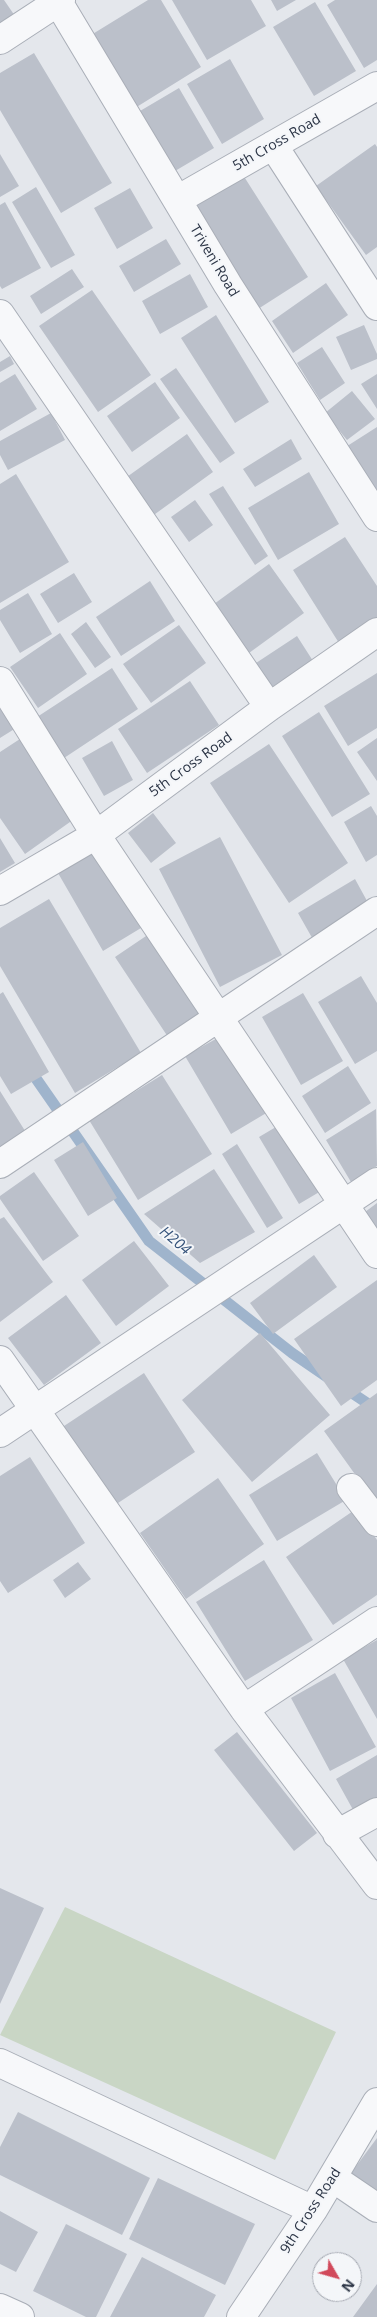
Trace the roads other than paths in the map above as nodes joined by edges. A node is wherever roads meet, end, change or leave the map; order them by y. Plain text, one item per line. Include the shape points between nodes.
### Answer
1 (59, 1) edge
2 (0, 40) edge
3 (377, 86) edge
4 (273, 146) junction
5 (177, 200) junction
6 (377, 306) edge
7 (0, 314) edge
8 (377, 517) edge
9 (377, 632) edge
10 (0, 681) edge
11 (269, 708) junction
12 (96, 835) junction
13 (0, 890) edge
14 (377, 911) edge
15 (218, 1019) junction
16 (0, 1164) edge
17 (377, 1182) edge
18 (342, 1205) junction
19 (377, 1254) edge
20 (0, 1360) edge
21 (34, 1410) junction
22 (0, 1432) edge
23 (351, 1488) dead end
24 (377, 1522) edge
25 (377, 1621) edge
26 (244, 1709) junction
27 (377, 1812) edge
28 (338, 1834) junction
29 (377, 1885) edge
30 (0, 2063) edge
31 (377, 2102) edge
32 (333, 2178) junction
33 (377, 2208) edge
34 (313, 2210) junction
35 (0, 2308) edge
36 (20, 2317) edge
37 (241, 2317) edge

1 - 2 street
1 - 5 street, Triveni Road
3 - 4 street, 5th Cross Road
4 - 5 street, 5th Cross Road
4 - 6 street
5 - 8 street, Triveni Road
7 - 11 street
9 - 11 street, 5th Cross Road
10 - 12 street
11 - 12 street, 5th Cross Road
12 - 13 street, 5th Cross Road
12 - 15 street
14 - 15 street
15 - 16 street
15 - 18 street
17 - 18 street
18 - 19 street
18 - 21 street
20 - 21 street
21 - 22 street
21 - 26 street
23 - 24 street
25 - 26 street
26 - 28 street
27 - 28 street
28 - 29 street
30 - 34 street
31 - 32 street, 9th Cross Road
32 - 33 street
32 - 34 street, 9th Cross Road
34 - 37 street, 9th Cross Road
35 - 36 street

